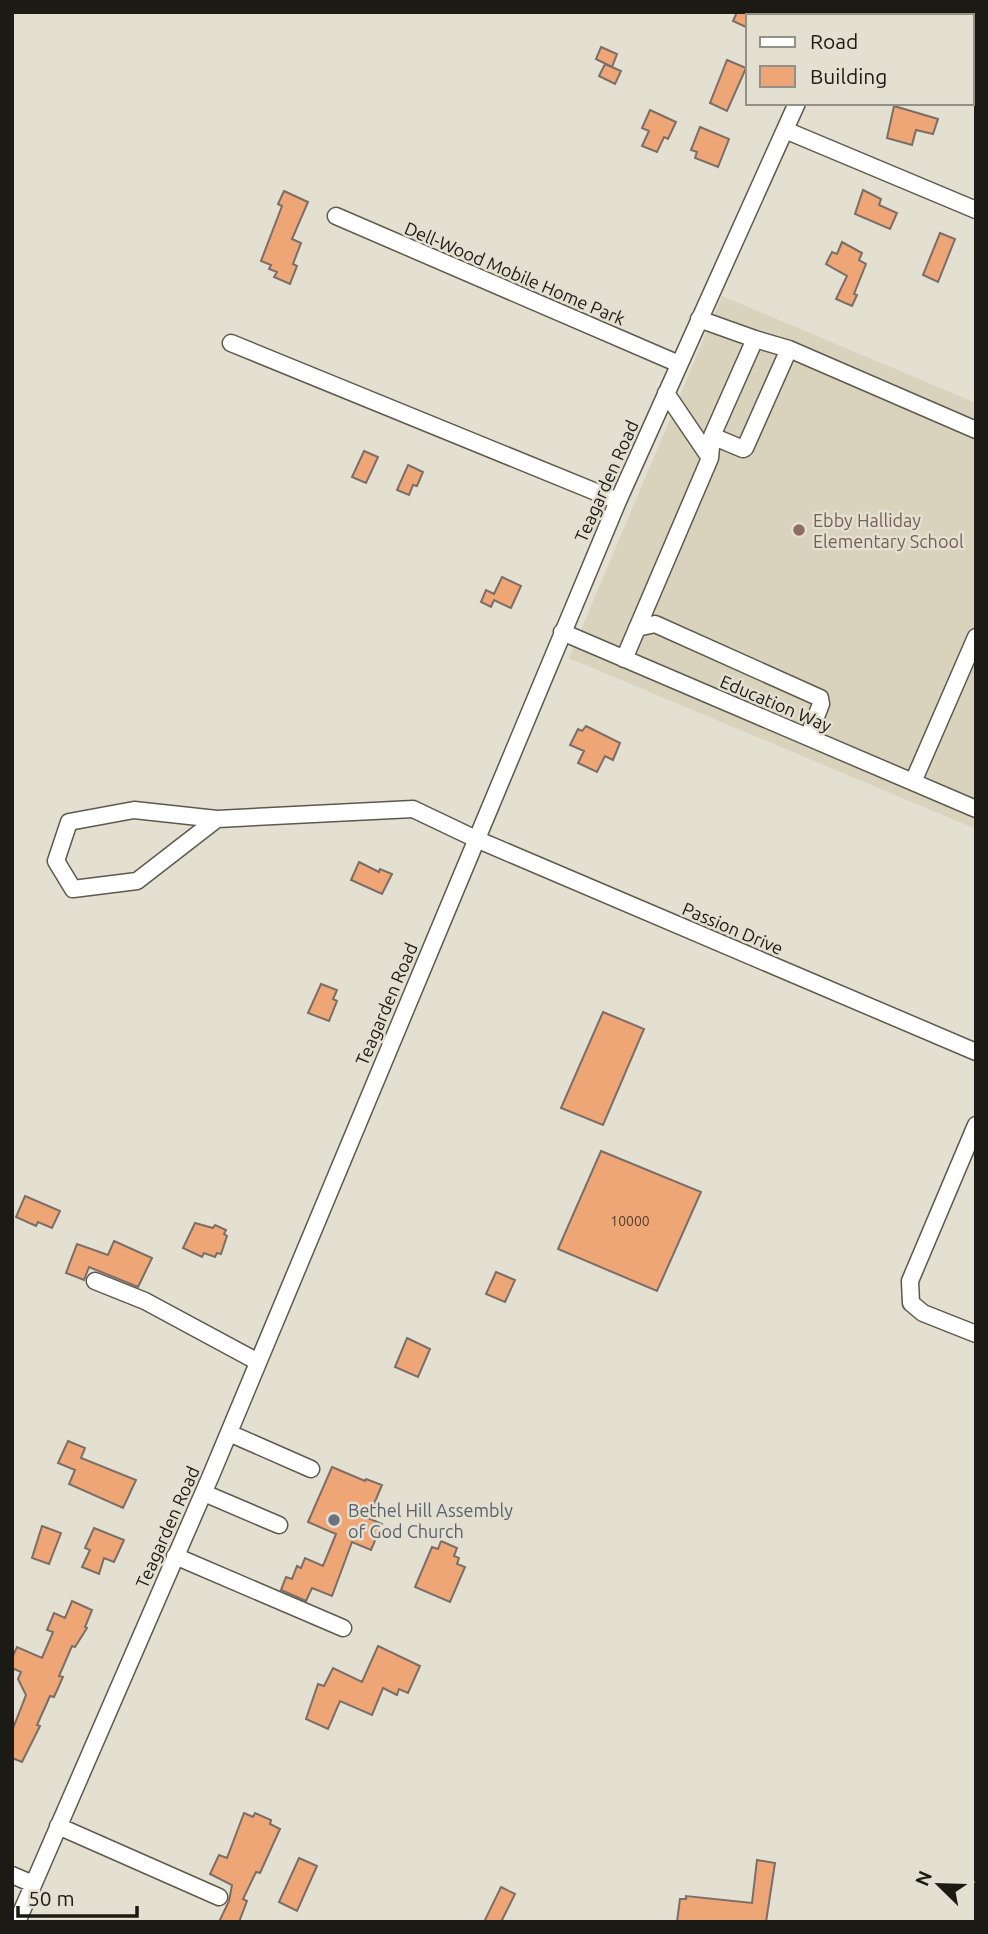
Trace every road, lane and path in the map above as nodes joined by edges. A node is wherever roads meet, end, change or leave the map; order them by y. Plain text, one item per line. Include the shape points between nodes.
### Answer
1 (796, 105) edge
2 (785, 130) junction
3 (976, 210) edge
4 (336, 216) dead end
5 (699, 319) junction
6 (755, 339) junction
7 (231, 343) dead end
8 (789, 349) junction
9 (679, 364) junction
10 (666, 393) junction
11 (976, 430) edge
12 (712, 436) junction
13 (710, 458) junction
14 (618, 501) junction
15 (637, 628) junction
16 (562, 632) junction
17 (976, 637) edge
18 (624, 659) junction
19 (808, 737) junction
20 (913, 782) junction
21 (976, 809) edge
22 (218, 819) junction
23 (476, 839) junction
24 (976, 1052) edge
25 (976, 1125) edge
26 (95, 1282) dead end
27 (976, 1334) edge
28 (258, 1362) junction
29 (229, 1433) junction
30 (311, 1469) dead end
31 (204, 1493) junction
32 (279, 1525) dead end
33 (176, 1556) junction
34 (343, 1628) dead end
35 (58, 1826) junction
36 (12, 1875) edge
37 (33, 1884) junction
38 (219, 1897) dead end
39 (17, 1922) edge

1 - 2 street, Teagarden Road
2 - 3 street
2 - 5 street, Teagarden Road
4 - 9 street, Dell-Wood Mobile Home Park
5 - 6 street
5 - 9 street, Teagarden Road
6 - 8 street
6 - 12 street
7 - 14 street
8 - 11 street
8 - 12 street via 745,448
9 - 10 street, Teagarden Road
10 - 13 street
10 - 14 street, Teagarden Road
12 - 13 street
13 - 15 street
14 - 16 street, Teagarden Road
15 - 18 street
15 - 19 street via 655,624 820,698
16 - 18 street, Education Way
16 - 23 street, Teagarden Road
17 - 20 street
18 - 19 street, Education Way
19 - 20 street, Education Way
20 - 21 street, Education Way
22 - 22 street, Passion Drive via 134,810 69,822 56,861 73,889 137,881
22 - 23 street, Passion Drive via 413,809
23 - 24 street, Passion Drive
23 - 28 street, Teagarden Road
25 - 27 street via 910,1281 912,1303 923,1313
26 - 28 street via 145,1301
28 - 29 street, Teagarden Road
29 - 30 street
29 - 31 street, Teagarden Road
31 - 32 street
31 - 33 street, Teagarden Road
33 - 34 street
33 - 35 street, Teagarden Road
35 - 37 street, Teagarden Road
35 - 38 street
36 - 37 street
37 - 39 street, Teagarden Road

